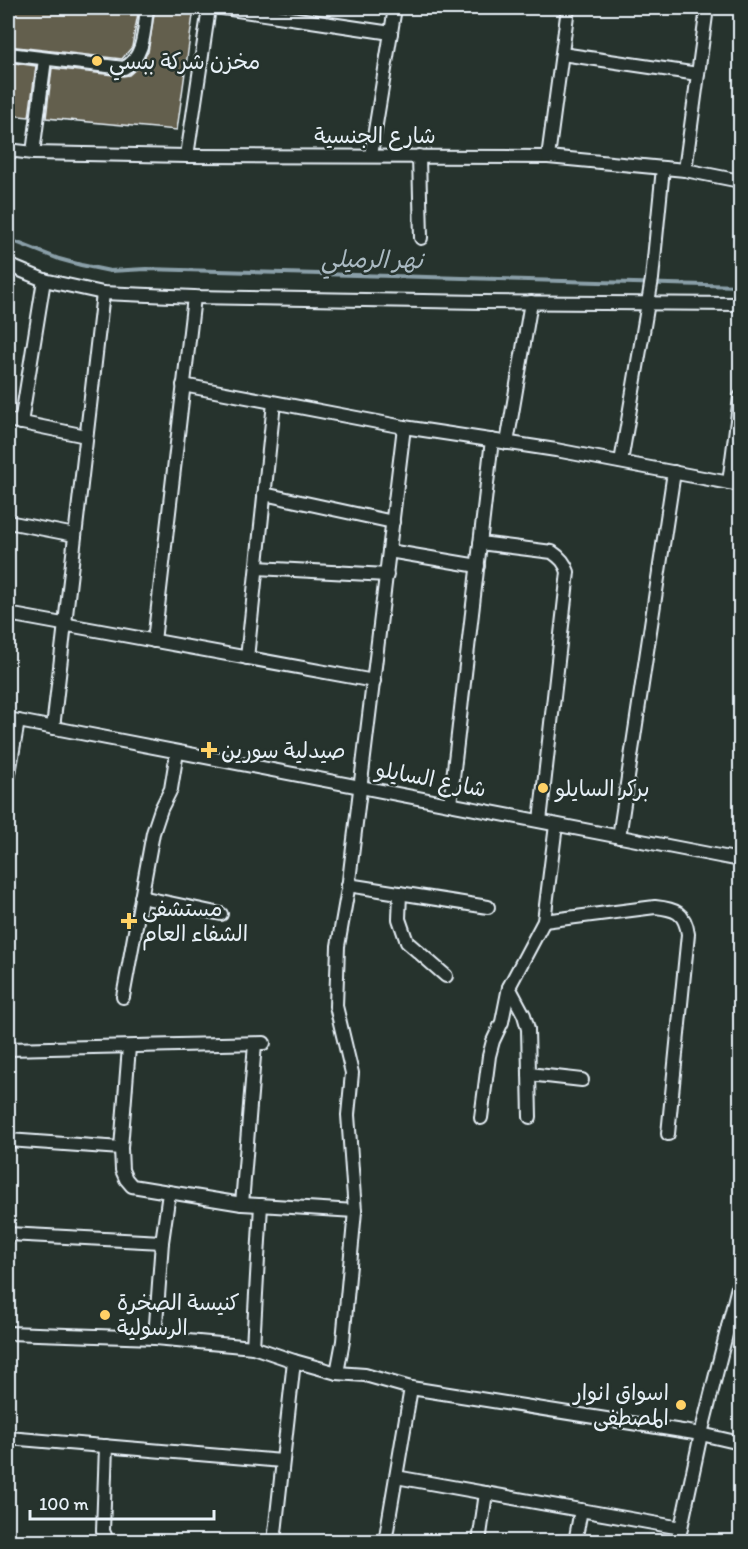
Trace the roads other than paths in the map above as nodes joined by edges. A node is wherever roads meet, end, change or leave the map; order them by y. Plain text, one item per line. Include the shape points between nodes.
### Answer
1 (147, 8) edge
2 (209, 8) edge
3 (224, 8) edge
4 (395, 8) edge
5 (568, 8) edge
6 (707, 8) edge
7 (391, 33) junction
8 (8, 54) edge
9 (562, 54) junction
10 (45, 59) junction
11 (698, 74) junction
12 (8, 150) edge
13 (33, 153) junction
14 (187, 156) junction
15 (370, 156) junction
16 (419, 156) junction
17 (548, 157) junction
18 (663, 168) junction
19 (685, 170) junction
20 (741, 181) edge
21 (421, 238) dead end
22 (8, 265) edge
23 (44, 280) junction
24 (103, 293) junction
25 (194, 297) junction
26 (649, 299) junction
27 (531, 302) junction
28 (741, 304) edge
29 (183, 385) junction
30 (741, 397) edge
31 (274, 403) junction
32 (8, 420) edge
33 (21, 423) junction
34 (404, 427) junction
35 (87, 436) junction
36 (492, 440) junction
37 (507, 443) junction
38 (621, 462) junction
39 (674, 472) junction
40 (735, 484) edge
41 (264, 494) junction
42 (8, 522) edge
43 (393, 522) junction
44 (75, 535) junction
45 (480, 543) junction
46 (389, 551) junction
47 (478, 566) junction
48 (257, 568) junction
49 (387, 575) junction
50 (8, 614) edge
51 (65, 625) junction
52 (154, 641) junction
53 (247, 658) junction
54 (374, 681) junction
55 (13, 720) edge
56 (53, 728) junction
57 (177, 752) junction
58 (8, 779) edge
59 (359, 787) junction
60 (450, 804) junction
61 (540, 821) junction
62 (556, 825) junction
63 (619, 837) junction
64 (741, 860) edge
65 (348, 885) junction
66 (400, 893) junction
67 (141, 897) junction
68 (488, 907) dead end
69 (220, 914) dead end
70 (544, 921) junction
71 (446, 976) dead end
72 (509, 987) junction
73 (123, 997) dead end
74 (129, 1047) junction
75 (8, 1049) edge
76 (529, 1074) junction
77 (582, 1080) dead end
78 (530, 1116) dead end
79 (481, 1118) dead end
80 (668, 1134) dead end
81 (8, 1140) edge
82 (121, 1148) junction
83 (169, 1193) junction
84 (242, 1204) junction
85 (261, 1205) junction
86 (354, 1211) junction
87 (8, 1234) edge
88 (162, 1242) junction
89 (741, 1279) edge
90 (734, 1328) edge
91 (8, 1333) edge
92 (155, 1338) junction
93 (253, 1347) junction
94 (294, 1361) junction
95 (337, 1373) junction
96 (411, 1388) junction
97 (701, 1434) junction
98 (8, 1438) edge
99 (741, 1443) edge
100 (106, 1446) junction
101 (282, 1461) junction
102 (396, 1477) junction
103 (486, 1493) junction
104 (581, 1510) junction
105 (681, 1528) junction
106 (108, 1542) edge
107 (274, 1542) edge
108 (385, 1542) edge
109 (479, 1542) edge
110 (575, 1542) edge
111 (678, 1542) edge

1 - 10 street via 140,53 124,68
2 - 14 street
3 - 7 street
4 - 7 street
5 - 9 street
6 - 11 street
7 - 15 street
8 - 10 street
9 - 11 street
9 - 17 street
10 - 13 street
11 - 19 street
12 - 13 street, شارع الجنسية
13 - 14 street, شارع الجنسية
14 - 15 street, شارع الجنسية
15 - 16 street, شارع الجنسية
16 - 17 street, شارع الجنسية
16 - 21 street
17 - 18 street, شارع الجنسية
18 - 19 street, شارع الجنسية
18 - 26 street
19 - 20 street, شارع الجنسية
22 - 23 street
23 - 24 street
23 - 33 street
24 - 25 street
24 - 35 street
25 - 27 street
25 - 29 street
26 - 27 street
26 - 28 street
26 - 38 street
27 - 37 street
29 - 31 street
29 - 52 street
30 - 40 street
31 - 34 street
31 - 41 street
32 - 33 street
33 - 35 street
34 - 36 street
34 - 43 street
35 - 44 street
36 - 37 street
36 - 45 street
37 - 38 street
38 - 39 street
39 - 40 street
39 - 63 street
41 - 43 street
41 - 48 street
42 - 44 street
43 - 46 street
44 - 51 street
45 - 47 street
45 - 61 street via 552,552 566,564 568,572
46 - 47 street
46 - 49 street
47 - 60 street
48 - 49 street
48 - 53 street
49 - 54 street
50 - 51 street
51 - 52 street
51 - 56 street
52 - 53 street
53 - 54 street
54 - 59 street
55 - 56 street, شارع السايلو
55 - 58 street
56 - 57 street, شارع السايلو
57 - 59 street, شارع السايلو
57 - 67 street via 171,789 153,833
59 - 60 street, شارع السايلو
59 - 65 street
60 - 61 street, شارع السايلو
61 - 62 street, شارع السايلو
62 - 63 street, شارع السايلو
62 - 70 street
63 - 64 street, شارع السايلو
65 - 66 street
65 - 86 street via 338,946 336,1005 352,1073 348,1115
66 - 68 street
66 - 71 street via 399,919 407,942
67 - 69 street
67 - 73 street
70 - 72 street
70 - 80 street via 655,907 670,908 687,922
72 - 76 street via 528,1029
72 - 79 street via 502,1022 489,1056
74 - 75 street
74 - 82 street
74 - 84 street via 260,1043
76 - 77 street
76 - 78 street
81 - 82 street
82 - 83 street via 122,1170 132,1186
83 - 84 street
83 - 88 street
84 - 85 street
85 - 86 street
85 - 93 street
86 - 95 street
87 - 88 street
88 - 92 street
89 - 90 street
90 - 97 street
91 - 92 street
92 - 93 street
93 - 94 street
94 - 95 street
94 - 101 street
95 - 96 street via 365,1375
96 - 97 street
96 - 102 street
97 - 99 street
97 - 105 street
98 - 100 street
100 - 101 street
100 - 106 street via 103,1531
101 - 107 street
102 - 103 street
102 - 108 street
103 - 104 street
103 - 109 street
104 - 105 street
104 - 110 street
105 - 111 street

